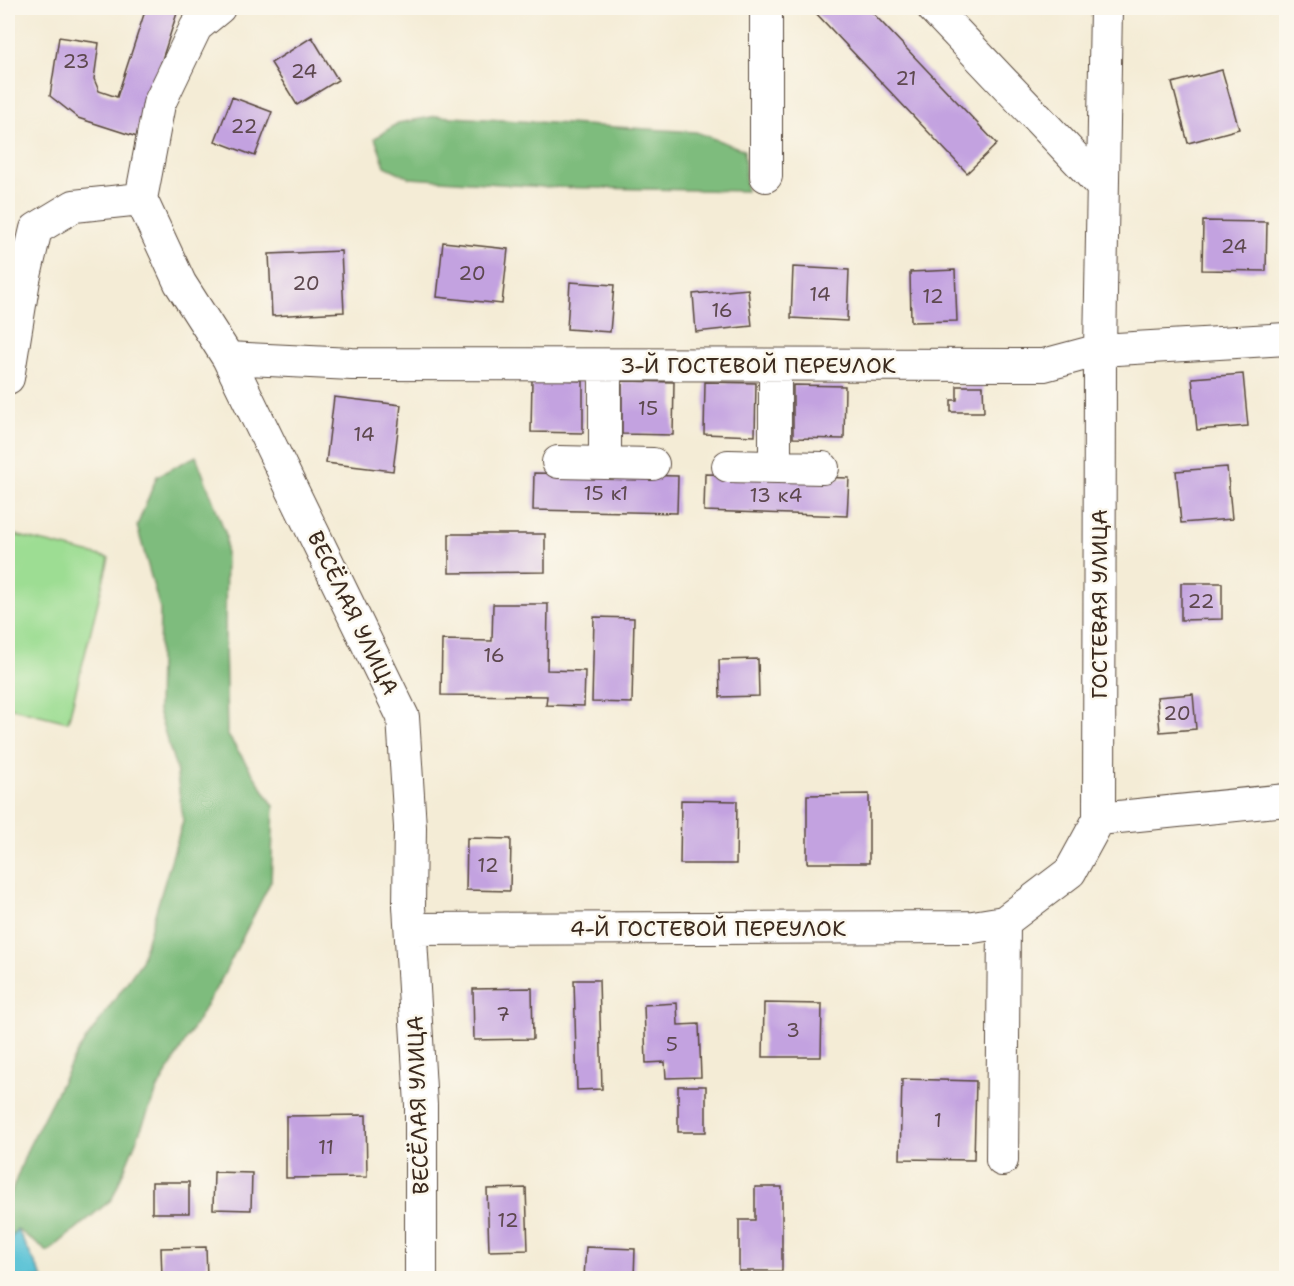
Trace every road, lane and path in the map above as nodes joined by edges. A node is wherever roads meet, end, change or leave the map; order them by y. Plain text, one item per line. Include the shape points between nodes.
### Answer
1 (219, 8) edge
2 (766, 8) edge
3 (933, 8) edge
4 (1110, 8) edge
5 (766, 176) dead end
6 (1102, 186) junction
7 (141, 199) junction
8 (1287, 339) edge
9 (1100, 350) junction
10 (228, 358) junction
11 (605, 365) junction
12 (775, 365) junction
13 (8, 378) edge
14 (558, 462) dead end
15 (605, 464) junction
16 (653, 465) dead end
17 (728, 466) dead end
18 (775, 467) junction
19 (823, 468) dead end
20 (1287, 800) edge
21 (1099, 819) junction
22 (1004, 922) junction
23 (411, 929) junction
24 (1002, 1160) dead end
25 (421, 1278) edge

1 - 7 street via 196,27 159,104
2 - 5 street
3 - 6 street
4 - 6 street, ГОСТЕВАЯ УЛИЦА
6 - 9 street, ГОСТЕВАЯ УЛИЦА
7 - 10 street, ВЕСЁЛАЯ УЛИЦА via 180,283
7 - 13 street via 74,206 36,229
8 - 9 street, 3-Й ГОСТЕВОЙ ПЕРЕУЛОК
9 - 12 street, 3-Й ГОСТЕВОЙ ПЕРЕУЛОК via 1044,365
9 - 21 street, ГОСТЕВАЯ УЛИЦА
10 - 11 street, 3-Й ГОСТЕВОЙ ПЕРЕУЛОК via 352,364
10 - 23 street, ВЕСЁЛАЯ УЛИЦА via 403,717
11 - 12 street, 3-Й ГОСТЕВОЙ ПЕРЕУЛОК
11 - 15 street
12 - 18 street
14 - 15 street
15 - 16 street
17 - 18 street
18 - 19 street
20 - 21 street
21 - 22 street, ГОСТЕВАЯ УЛИЦА via 1070,872
22 - 23 street, 4-Й ГОСТЕВОЙ ПЕРЕУЛОК via 973,927
22 - 24 street
23 - 25 street, ВЕСЁЛАЯ УЛИЦА via 421,1105

